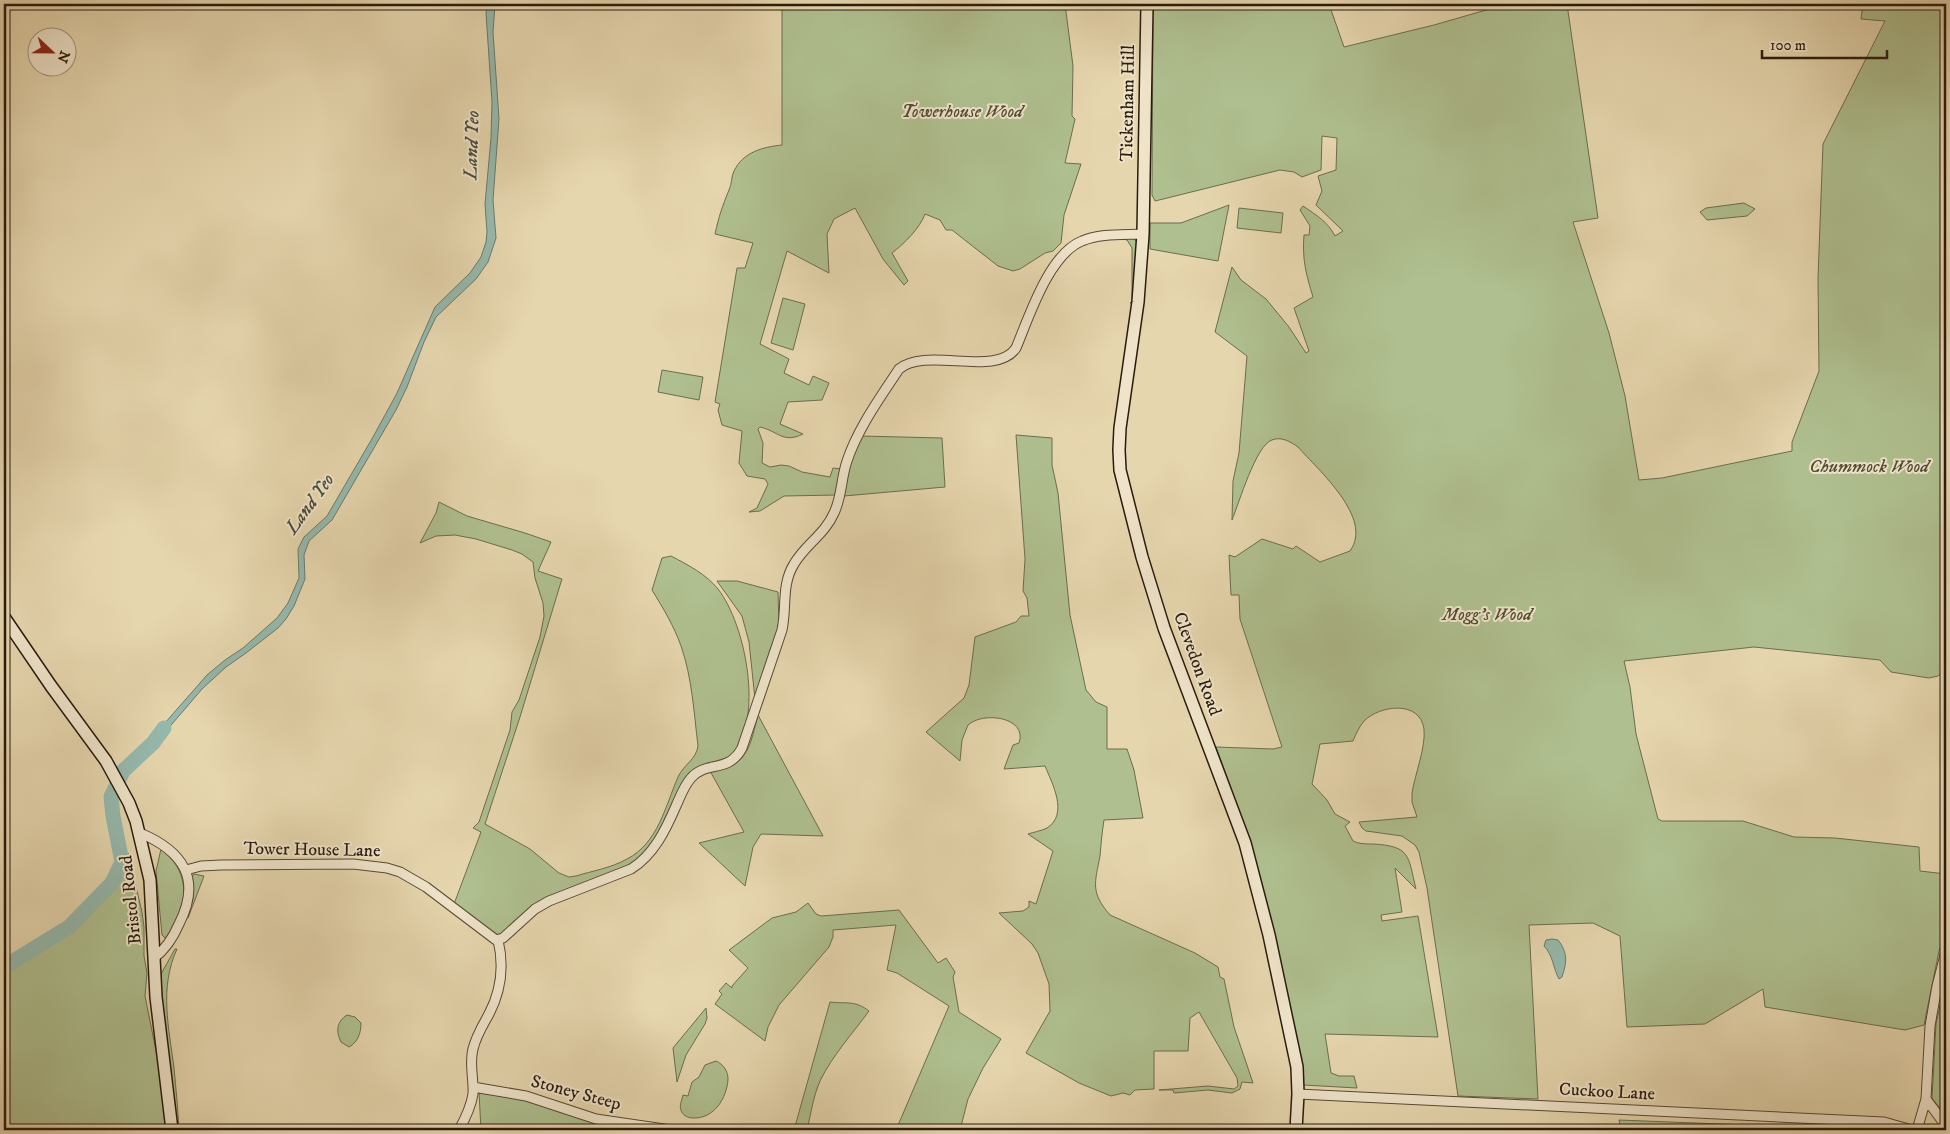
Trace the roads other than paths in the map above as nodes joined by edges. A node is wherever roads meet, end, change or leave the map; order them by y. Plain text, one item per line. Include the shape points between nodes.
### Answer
1 (1148, 4) edge
2 (1144, 204) joint
3 (1144, 234) junction
4 (4, 617) edge
5 (140, 832) junction
6 (186, 870) junction
7 (498, 940) junction
8 (1946, 951) edge
9 (154, 958) junction
10 (473, 1087) junction
11 (1298, 1094) junction
12 (1926, 1099) junction
13 (1946, 1126) edge
14 (172, 1130) edge
15 (459, 1130) edge
16 (671, 1130) edge
17 (1296, 1130) edge
18 (1912, 1130) edge
19 (1917, 1130) edge
20 (1929, 1130) edge
21 (1946, 1130) edge

1 - 2 main road, Tickenham Hill
2 - 3 main road, Clevedon Road
3 - 7 street via 1092,238 1068,250 1054,267 1016,348 1010,354 994,360 972,362 913,361 900,369 855,440 834,514 789,573 784,591 782,630 739,755 727,764 698,772 689,780 663,833 632,869 549,901
3 - 11 main road, Clevedon Road via 1120,428 1123,483 1164,628 1245,843 1291,1031
4 - 5 main road, Bristol Road via 115,775
5 - 6 street via 164,845
5 - 9 main road, Bristol Road via 150,880
6 - 7 street, Tower House Lane via 221,865 380,866 400,872 426,887
6 - 9 street via 190,889 186,910 166,949
7 - 10 street via 502,960 499,986 472,1051
8 - 12 street via 1930,1026
9 - 14 main road, Bristol Road
10 - 15 street
10 - 16 street, Stoney Steep via 526,1096 596,1119
11 - 17 main road, Clevedon Road
11 - 18 street, Cuckoo Lane via 1884,1122
12 - 13 street
12 - 19 street
20 - 21 street

